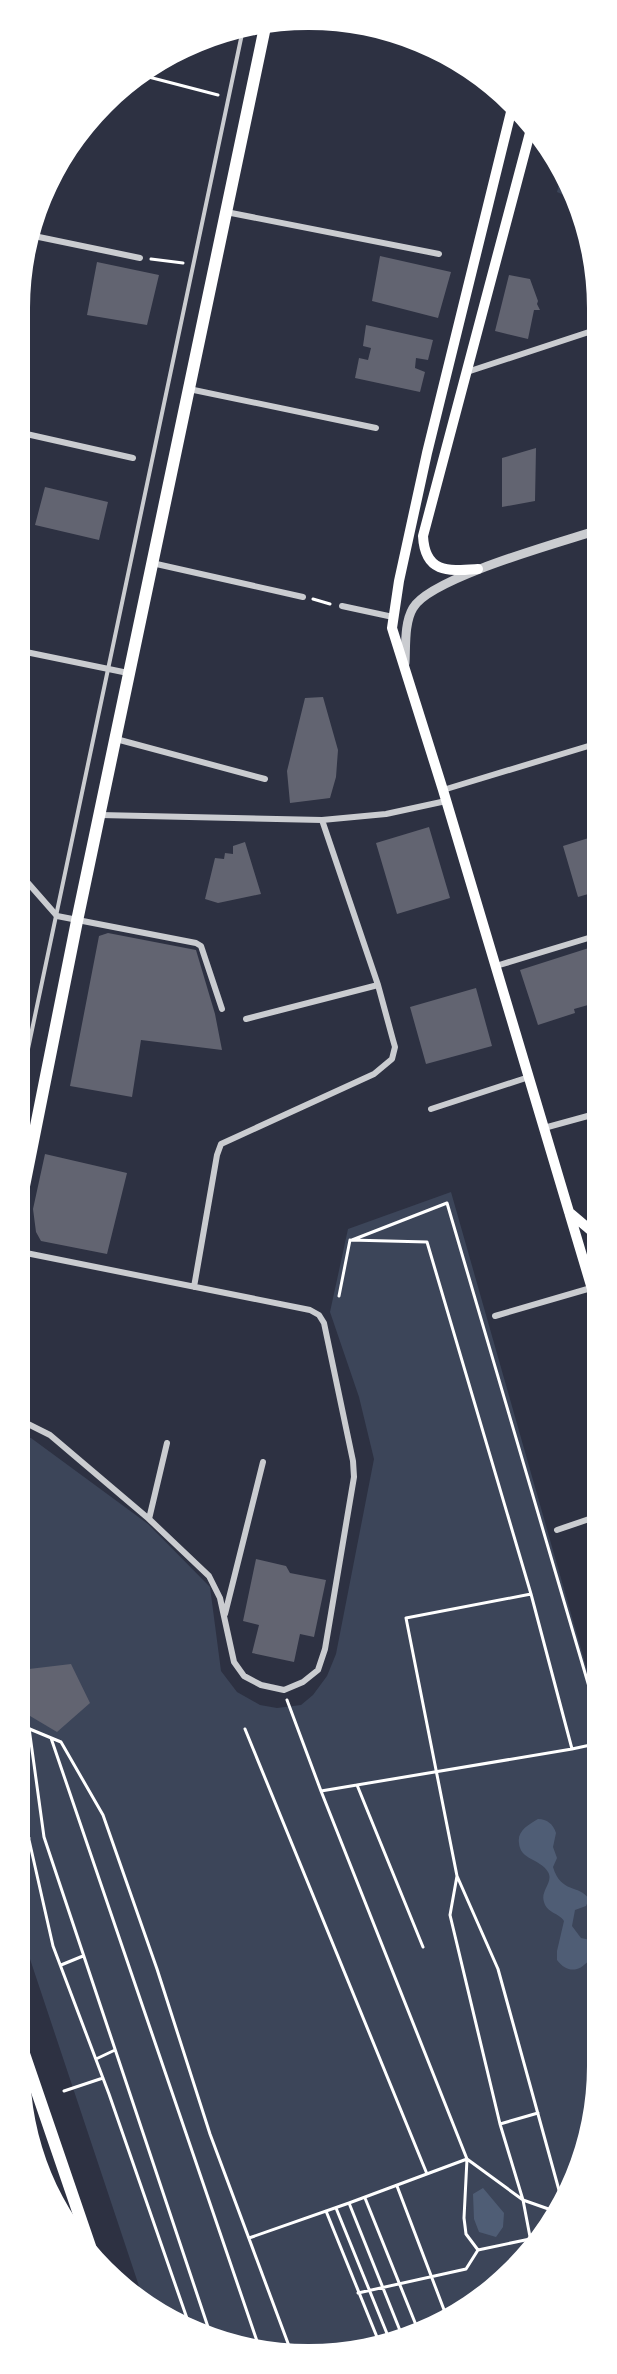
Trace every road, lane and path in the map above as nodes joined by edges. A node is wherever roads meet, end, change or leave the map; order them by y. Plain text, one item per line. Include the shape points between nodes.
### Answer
1 (264, 33) edge
2 (241, 38) edge
3 (153, 78) edge
4 (228, 97) junction
5 (510, 117) edge
6 (528, 138) edge
7 (226, 212) junction
8 (39, 237) edge
9 (439, 254) dead end
10 (140, 258) joint
11 (193, 265) junction
12 (587, 333) edge
13 (466, 372) junction
14 (189, 389) junction
15 (376, 428) dead end
16 (30, 435) edge
17 (133, 458) dead end
18 (587, 534) edge
19 (152, 563) junction
20 (478, 569) junction
21 (303, 597) joint
22 (342, 606) joint
23 (393, 617) junction
24 (30, 653) edge
25 (404, 666) junction
26 (107, 669) junction
27 (129, 673) junction
28 (116, 738) junction
29 (587, 747) edge
30 (265, 779) dead end
31 (445, 796) junction
32 (100, 815) junction
33 (322, 820) junction
34 (30, 884) edge
35 (57, 916) junction
36 (77, 921) junction
37 (587, 938) edge
38 (496, 966) junction
39 (378, 985) junction
40 (222, 1009) dead end
41 (246, 1020) dead end
42 (30, 1040) edge
43 (529, 1077) junction
44 (431, 1109) dead end
45 (587, 1116) edge
46 (544, 1128) junction
47 (30, 1140) edge
48 (569, 1212) junction
49 (587, 1227) edge
50 (350, 1240) junction
51 (30, 1254) edge
52 (587, 1274) edge
53 (194, 1287) junction
54 (587, 1289) edge
55 (339, 1296) dead end
56 (495, 1316) dead end
57 (30, 1425) edge
58 (167, 1443) dead end
59 (264, 1462) dead end
60 (148, 1519) junction
61 (587, 1520) edge
62 (557, 1530) dead end
63 (531, 1594) junction
64 (224, 1618) junction
65 (587, 1680) edge
66 (284, 1690) junction
67 (30, 1728) edge
68 (245, 1729) dead end
69 (51, 1738) junction
70 (30, 1741) edge
71 (587, 1746) edge
72 (572, 1749) junction
73 (435, 1772) junction
74 (357, 1785) junction
75 (321, 1791) junction
76 (30, 1842) edge
77 (457, 1876) junction
78 (423, 1947) dead end
79 (83, 1956) junction
80 (61, 1965) junction
81 (115, 2050) junction
82 (96, 2059) junction
83 (30, 2072) edge
84 (103, 2078) junction
85 (64, 2091) dead end
86 (538, 2113) junction
87 (500, 2124) junction
88 (467, 2159) junction
89 (427, 2174) junction
90 (397, 2186) junction
91 (558, 2188) edge
92 (365, 2198) junction
93 (523, 2200) junction
94 (349, 2204) junction
95 (336, 2208) junction
96 (548, 2209) edge
97 (326, 2211) junction
98 (84, 2230) edge
99 (530, 2234) edge
100 (249, 2238) junction
101 (524, 2241) edge
102 (478, 2250) junction
103 (432, 2277) junction
104 (399, 2284) junction
105 (383, 2287) junction
106 (369, 2290) junction
107 (358, 2292) junction
108 (444, 2309) edge
109 (186, 2315) edge
110 (415, 2323) edge
111 (207, 2325) edge
112 (400, 2328) edge
113 (387, 2333) edge
114 (376, 2336) edge
115 (254, 2339) edge
116 (288, 2343) edge

1 - 7 main road
2 - 4 lane
3 - 4 path
4 - 11 lane
5 - 23 main road via 427,453
6 - 13 main road
7 - 9 street
7 - 14 main road
8 - 10 street
10 - 11 path
11 - 26 lane
12 - 13 street
13 - 20 main road via 423,536 426,554 436,565 450,571
14 - 15 street
14 - 19 main road
16 - 17 street
18 - 20 street
19 - 21 street
19 - 27 main road
20 - 25 street via 427,594 414,607
21 - 22 path
22 - 23 street
23 - 25 main road via 393,635
24 - 26 street
25 - 31 main road
26 - 27 street
26 - 35 lane
27 - 28 main road
28 - 30 street
28 - 32 main road
29 - 31 street
31 - 33 street via 386,814
31 - 38 main road
32 - 33 street
32 - 36 main road
33 - 39 street
34 - 35 street
35 - 36 street
35 - 42 lane
36 - 40 street via 196,943 204,950
36 - 47 main road
37 - 38 street
38 - 43 main road
39 - 41 street
39 - 53 street via 394,1047 388,1064 221,1144
43 - 44 street
43 - 46 main road
45 - 46 street
46 - 48 main road
48 - 49 main road
48 - 52 main road
50 - 55 path
50 - 63 path via 428,1242
50 - 65 path via 447,1203
51 - 53 street
53 - 66 street via 310,1310 324,1323 354,1477 325,1649 318,1670
54 - 56 street
57 - 60 street via 50,1435
58 - 60 street
59 - 64 street
60 - 64 street via 209,1576
61 - 62 street
63 - 72 path
63 - 73 path via 406,1618
64 - 66 street via 234,1662 244,1676
66 - 75 path
67 - 69 path
68 - 89 path
69 - 100 path via 62,1742 103,1815
69 - 115 path
70 - 79 path via 44,1837
71 - 72 path
72 - 73 path
73 - 74 path
73 - 77 path
74 - 75 path
74 - 78 path
75 - 88 path
76 - 80 path
77 - 86 path via 498,1969
77 - 87 path via 450,1915
79 - 80 path
79 - 81 path
80 - 82 path
81 - 82 path
81 - 111 path
82 - 84 path
83 - 98 main road
84 - 85 path
84 - 109 path
86 - 87 path
86 - 91 path
87 - 93 path
88 - 89 path
88 - 93 path
88 - 102 path via 464,2218 466,2234
89 - 90 path
90 - 92 path
90 - 103 path
92 - 94 path
92 - 104 path
93 - 96 path
93 - 99 path
94 - 95 path
94 - 105 path
95 - 97 path
95 - 106 path
97 - 100 path
97 - 107 path
100 - 116 path
101 - 102 path
102 - 103 path via 466,2269
103 - 104 path
103 - 108 path
104 - 105 path
104 - 110 path
105 - 106 path
105 - 112 path
106 - 107 path
106 - 113 path
107 - 114 path

